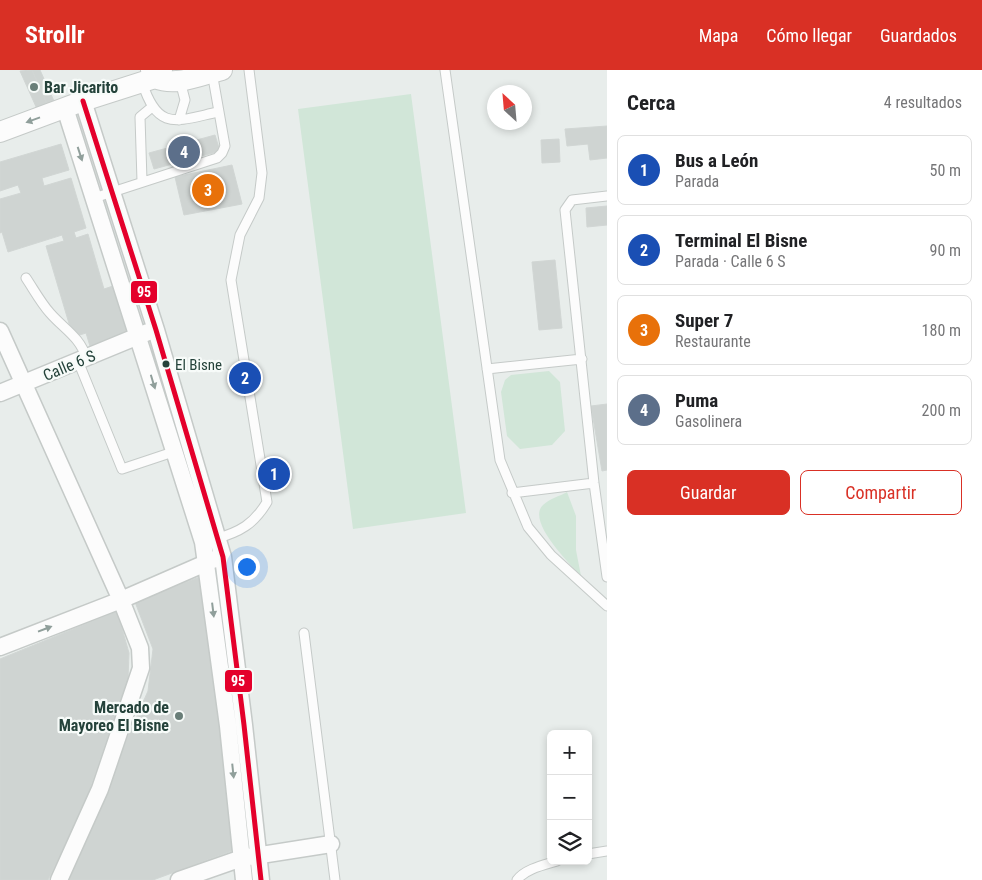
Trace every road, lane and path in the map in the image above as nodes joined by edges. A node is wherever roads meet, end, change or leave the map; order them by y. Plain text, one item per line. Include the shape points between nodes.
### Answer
1 (249, 70) edge
2 (445, 70) edge
3 (217, 71) edge
4 (152, 75) edge
5 (180, 81) junction
6 (74, 104) junction
7 (152, 107) junction
8 (218, 112) junction
9 (179, 120) junction
10 (0, 132) edge
11 (142, 182) junction
12 (112, 191) junction
13 (607, 196) edge
14 (94, 198) junction
15 (26, 278) dead end
16 (156, 330) junction
17 (0, 331) edge
18 (138, 336) junction
19 (582, 359) junction
20 (82, 360) junction
21 (487, 369) junction
22 (25, 384) junction
23 (0, 393) edge
24 (190, 445) junction
25 (174, 451) junction
26 (594, 483) junction
27 (512, 493) junction
28 (210, 540) junction
29 (222, 557) junction
30 (207, 562) junction
31 (607, 577) edge
32 (121, 600) junction
33 (607, 606) edge
34 (304, 633) dead end
35 (0, 647) edge
36 (244, 725) junction
37 (228, 726) junction
38 (331, 844) junction
39 (607, 851) edge
40 (592, 853) edge
41 (258, 855) junction
42 (242, 858) junction
43 (547, 864) edge
44 (59, 880) edge
45 (179, 880) edge
46 (244, 880) edge
47 (261, 880) edge
48 (335, 880) edge
49 (517, 880) edge

1 - 28 lane via 262,173 260,198 240,235 231,280 267,502 258,518 234,533
2 - 21 lane
3 - 5 street
3 - 8 lane
4 - 5 street via 166,83
4 - 6 street
4 - 7 lane
5 - 9 lane via 184,100
6 -> 10 street
6 - 12 street
6 -> 14 street
7 - 9 lane via 165,118
7 - 11 lane via 140,117
8 - 9 lane
8 - 11 lane via 225,146 222,153 216,158
11 - 12 lane
12 - 14 lane
12 - 16 street
13 - 19 lane via 572,200 565,210
14 - 18 street
15 - 20 lane via 50,312 80,342
16 - 18 street, Calle 6 S
16 - 24 street
17 - 22 street
18 - 20 street, Calle 6 S
18 -> 25 street
19 - 21 lane
19 - 26 lane
20 - 22 street, Calle 6 S
20 - 25 lane via 122,469
21 - 27 lane via 500,460
22 - 23 street, Calle 6 S
22 - 32 street
24 - 25 lane
24 - 28 street
25 - 28 street
26 - 27 lane
26 - 31 lane
27 - 33 lane via 528,527 551,555
28 - 29 street
28 - 30 street
29 - 30 street
29 - 36 street
30 - 32 street
30 -> 37 street
35 -> 32 street
32 - 44 street via 140,648 141,668 100,789
34 - 38 lane
36 - 37 street
36 - 41 street
37 -> 42 street
38 - 41 street
38 - 48 lane
39 - 40 lane
41 - 42 street
41 - 47 street
42 - 45 street
42 - 46 street
43 - 49 lane

